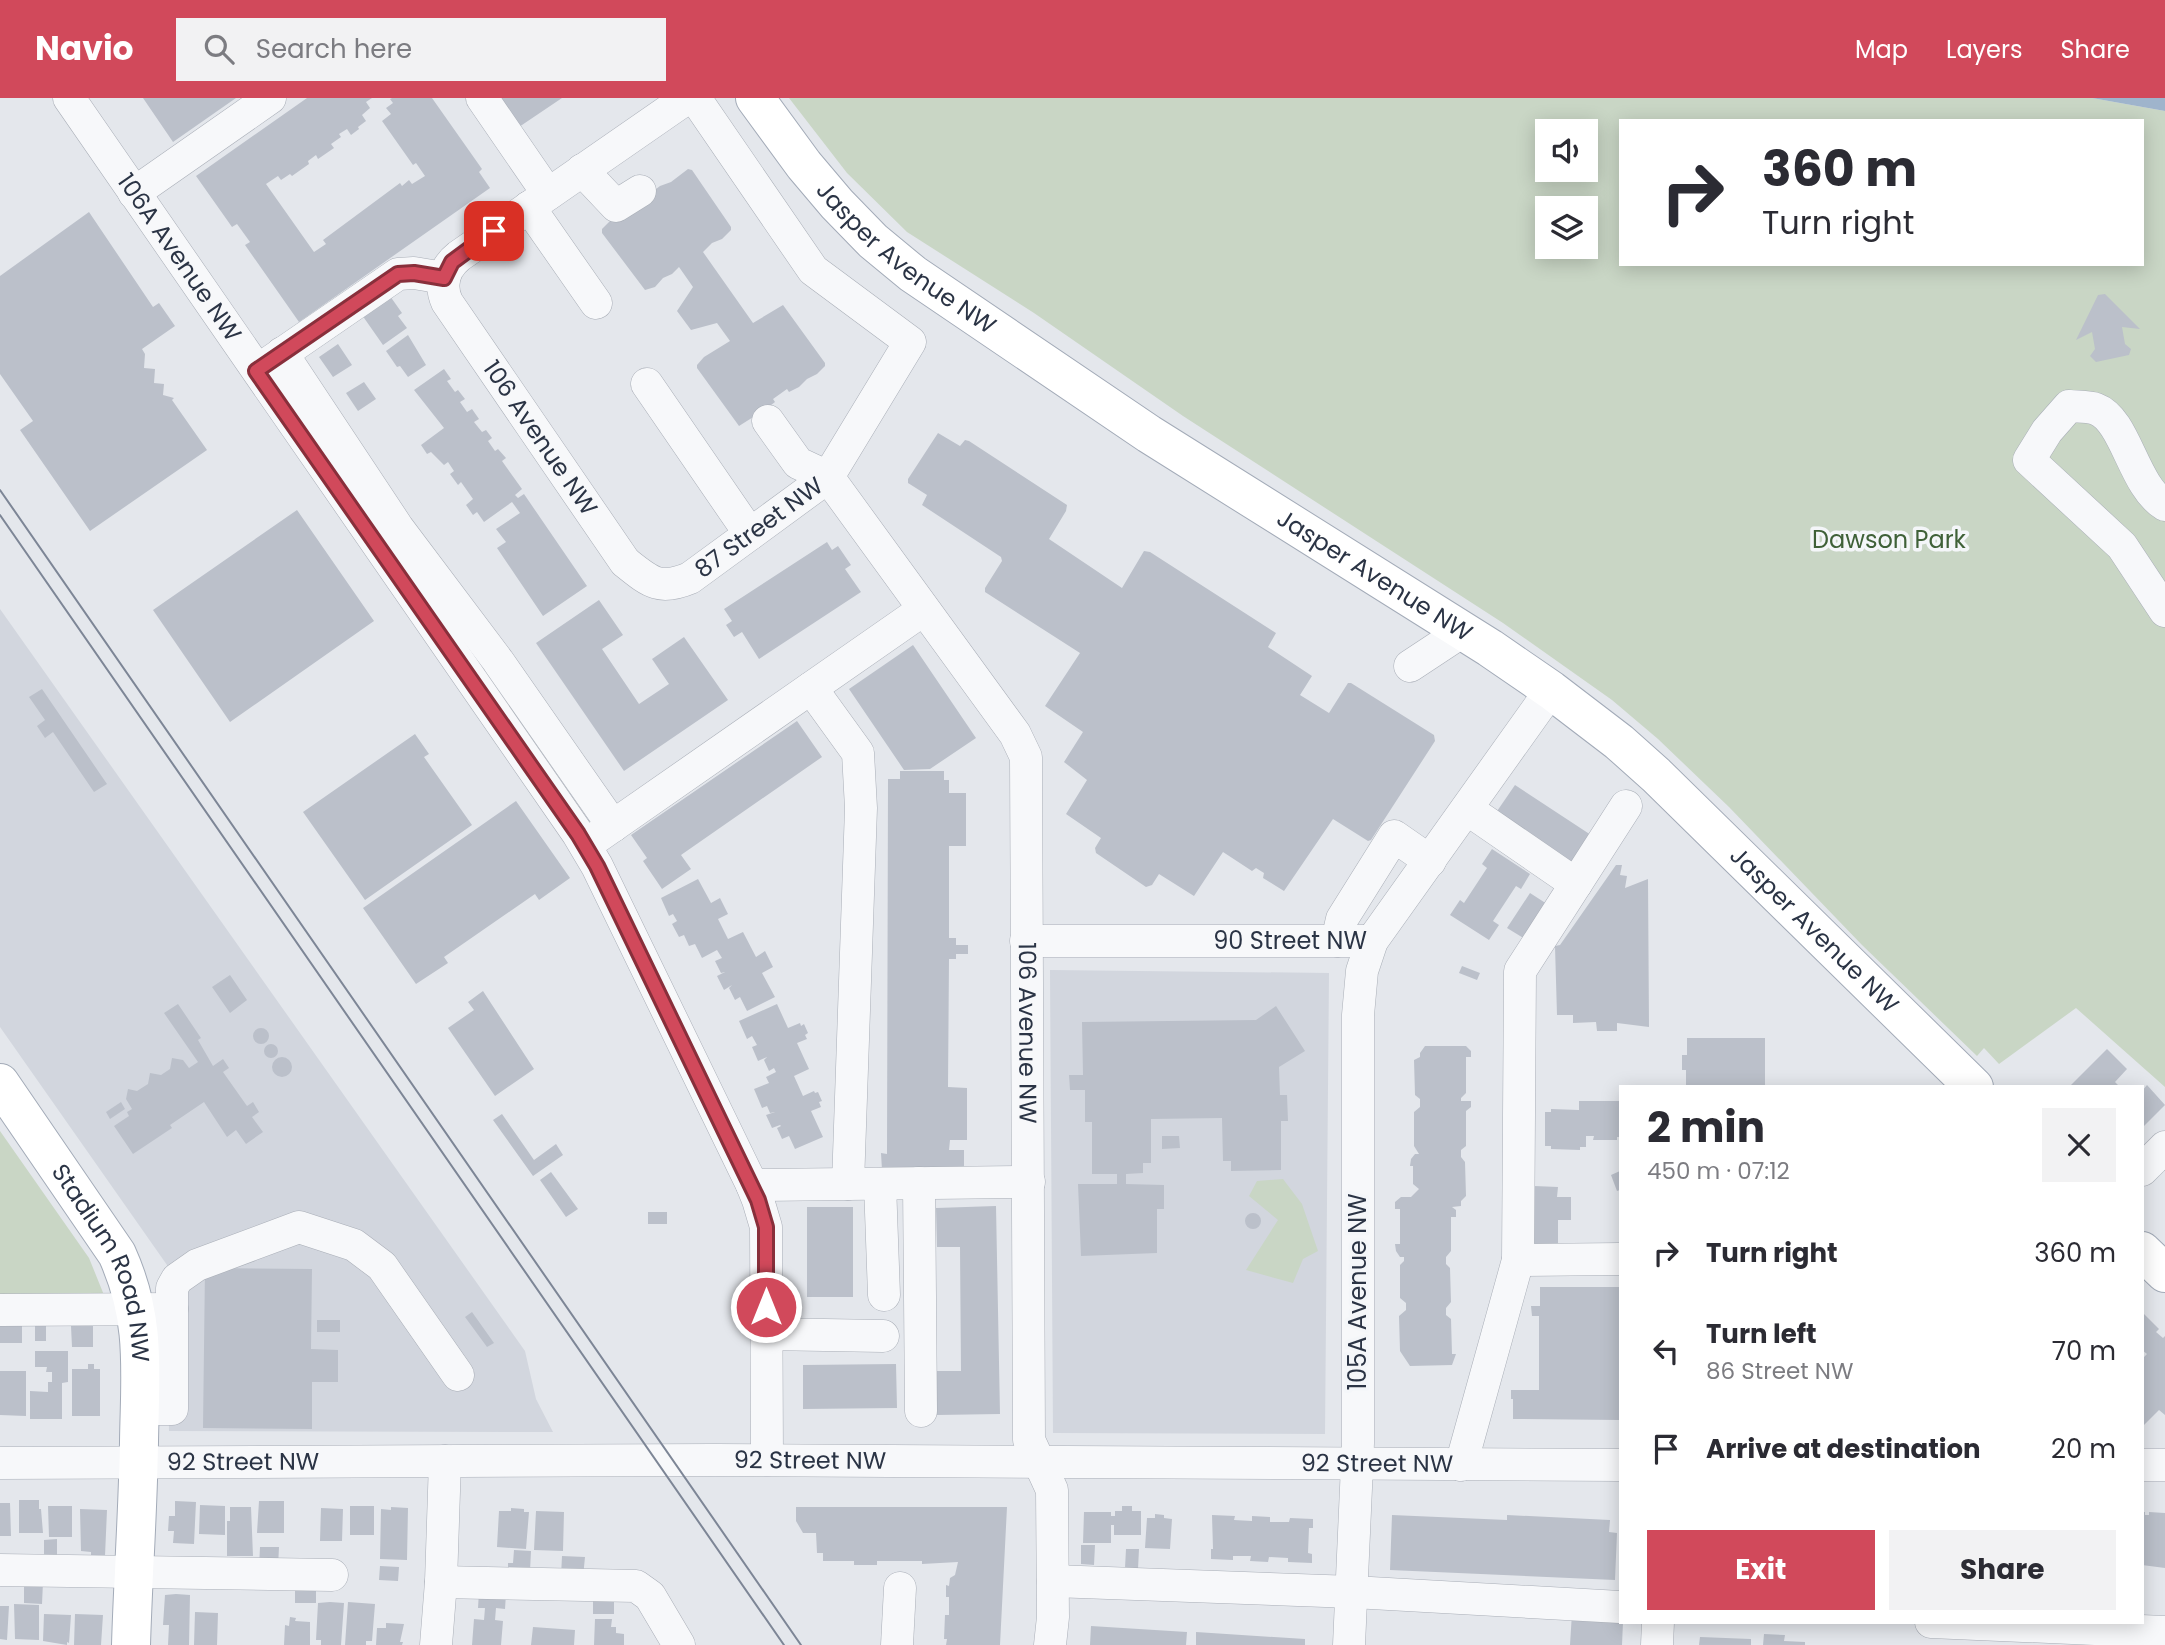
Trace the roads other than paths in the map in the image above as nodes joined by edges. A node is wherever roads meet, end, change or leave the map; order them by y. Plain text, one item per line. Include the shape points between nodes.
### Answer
1 (69, 98) edge
2 (270, 98) edge
3 (482, 98) edge
4 (687, 98) edge
5 (695, 98) edge
6 (755, 98) edge
7 (582, 170) junction
8 (640, 191) dead end
9 (134, 192) junction
10 (538, 201) junction
11 (444, 278) junction
12 (596, 303) dead end
13 (282, 353) junction
14 (256, 371) junction
15 (647, 384) dead end
16 (768, 421) dead end
17 (828, 477) junction
18 (2165, 505) edge
19 (750, 534) junction
20 (658, 585) joint
21 (923, 610) junction
22 (2165, 611) edge
23 (1463, 631) junction
24 (1410, 666) dead end
25 (811, 688) junction
26 (1551, 690) junction
27 (1626, 806) dead end
28 (1466, 809) junction
29 (612, 826) junction
30 (585, 845) junction
31 (1430, 860) junction
32 (1576, 884) junction
33 (1026, 940) junction
34 (1337, 941) junction
35 (1372, 941) junction
36 (1965, 1078) edge
37 (0, 1083) edge
38 (2165, 1147) edge
39 (2144, 1168) edge
40 (1029, 1182) junction
41 (919, 1183) junction
42 (848, 1184) junction
43 (880, 1184) junction
44 (752, 1185) junction
45 (2144, 1253) edge
46 (1619, 1259) edge
47 (1518, 1260) junction
48 (2165, 1273) edge
49 (884, 1295) dead end
50 (0, 1310) edge
51 (154, 1310) junction
52 (766, 1334) junction
53 (883, 1336) dead end
54 (458, 1375) dead end
55 (921, 1411) dead end
56 (767, 1460) junction
57 (445, 1461) junction
58 (1038, 1461) junction
59 (0, 1463) edge
60 (139, 1464) junction
61 (1357, 1464) junction
62 (1461, 1465) junction
63 (1619, 1465) edge
64 (2144, 1465) edge
65 (2165, 1465) edge
66 (0, 1570) edge
67 (134, 1573) junction
68 (332, 1575) dead end
69 (1053, 1581) junction
70 (441, 1582) junction
71 (900, 1588) dead end
72 (1353, 1592) junction
73 (1619, 1607) edge
74 (1658, 1624) edge
75 (1940, 1624) edge
76 (1965, 1630) edge
77 (2165, 1632) edge
78 (131, 1645) edge
79 (436, 1645) edge
80 (679, 1645) edge
81 (897, 1645) edge
82 (1050, 1645) edge
83 (1349, 1645) edge
84 (1657, 1645) edge

1 - 9 street, 106A Avenue NW
2 - 9 street
3 - 10 street
4 - 7 street
5 - 17 street, 87 Street NW via 813,271 910,342
6 - 23 main road, Jasper Avenue NW via 837,204 913,274 1149,434
7 - 8 street via 616,206
7 - 10 street
9 - 14 street, 106A Avenue NW
10 - 11 street via 459,256
10 - 12 street
11 - 13 street via 398,274
11 - 20 street, 106 Avenue NW via 442,291 447,302 625,562
13 - 14 street
13 - 29 street via 398,528 498,661
14 - 30 street, 106A Avenue NW
15 - 19 street
16 - 17 street via 798,463
17 - 19 street, 87 Street NW
17 - 21 street, 106 Avenue NW
18 - 22 street via 2146,484 2111,418 2096,409 2069,406 2029,460 2122,546
19 - 20 street, 87 Street NW via 690,578
21 - 25 street
21 - 33 street, 106 Avenue NW via 1015,734 1026,757
23 - 24 street
23 - 26 main road, Jasper Avenue NW
25 - 29 street
25 - 42 street via 858,753 861,808
26 - 28 street, 90 Street NW
26 - 36 main road, Jasper Avenue NW via 1656,775
27 - 32 street
28 - 31 street, 90 Street NW
28 - 32 street
29 - 30 street
30 - 44 street, 106A Avenue NW
31 - 34 street via 1394,836 1342,919
31 - 35 street, 90 Street NW
32 - 47 street via 1520,971
33 - 34 street, 90 Street NW
33 - 40 street, 106 Avenue NW
34 - 35 street, 90 Street NW
35 - 61 street, 105A Avenue NW via 1362,971 1358,1015
37 - 51 main road, Stadium Road NW via 117,1254 129,1282
38 - 39 street
40 - 41 street
40 - 58 street, 106 Avenue NW via 1029,1440
41 - 43 street
41 - 55 street
42 - 43 street
42 - 44 street
43 - 49 street
44 - 52 street, 106A Avenue NW via 766,1227
45 - 48 main road
46 - 47 street
47 - 62 street
50 - 51 street
51 - 54 street via 177,1279 197,1265 299,1227 355,1245 382,1266
51 - 60 main road, Stadium Road NW via 141,1347
52 - 53 street
52 - 56 street, 106A Avenue NW
56 - 57 street, 92 Street NW
56 - 58 street, 92 Street NW
57 - 60 street, 92 Street NW
57 - 70 street
58 - 61 street, 92 Street NW
58 - 69 street, 106 Avenue NW via 1052,1490
59 - 60 street, 92 Street NW
60 - 67 main road, Stadium Road NW
61 - 62 street, 92 Street NW
61 - 72 street, 105A Avenue NW
62 - 63 street, 92 Street NW
64 - 65 street
66 - 67 street
67 - 68 street
67 - 78 main road, Stadium Road NW
69 - 72 street
69 - 82 street, 106 Avenue NW
70 - 79 street
70 - 80 street via 636,1586 650,1596
71 - 81 street
72 - 73 street
72 - 83 street, 105A Avenue NW
74 - 84 street
75 - 76 street
76 - 77 street

